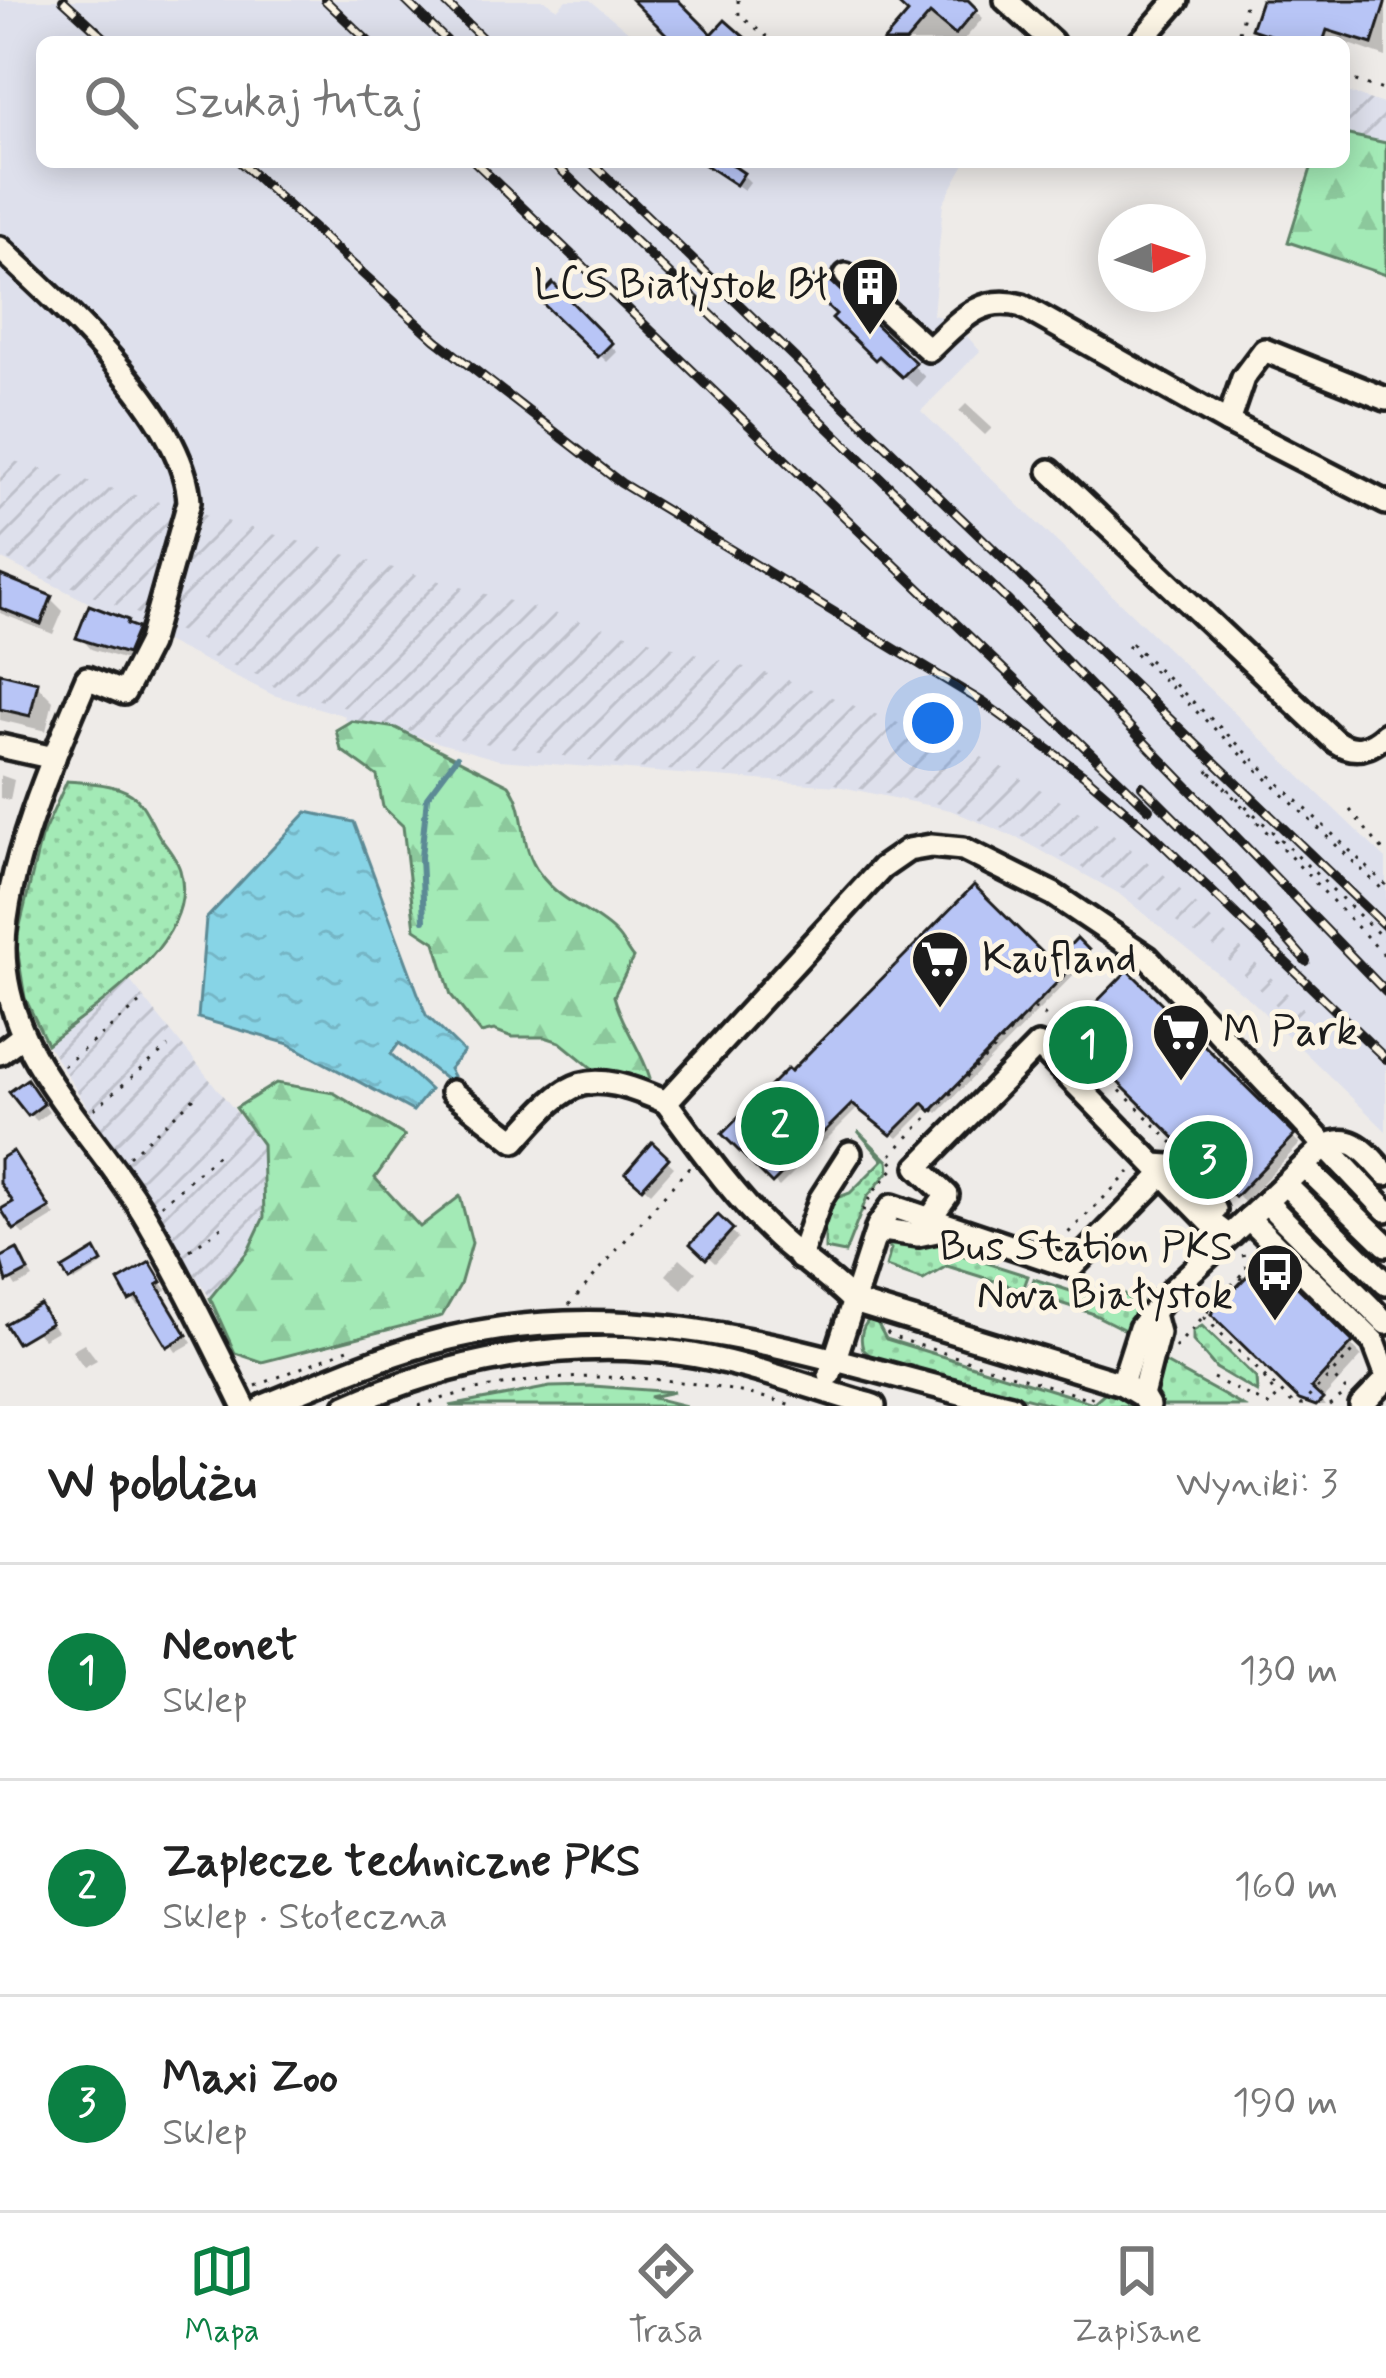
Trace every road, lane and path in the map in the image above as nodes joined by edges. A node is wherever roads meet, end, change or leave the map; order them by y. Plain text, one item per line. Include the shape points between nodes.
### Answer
1 (738, 0) edge
2 (1006, 0) edge
3 (1177, 0) edge
4 (1246, 0) edge
5 (766, 36) edge
6 (1045, 36) edge
7 (1145, 36) edge
8 (1238, 36) edge
9 (1350, 79) edge
10 (1386, 91) edge
11 (0, 248) edge
12 (846, 275) dead end
13 (1386, 399) edge
14 (1228, 422) junction
15 (1050, 471) dead end
16 (1386, 503) edge
17 (1386, 734) edge
18 (0, 746) edge
19 (54, 758) junction
20 (1350, 810) dead end
21 (1386, 837) edge
22 (1377, 842) junction
23 (1386, 854) edge
24 (1386, 885) edge
25 (1386, 893) edge
26 (1386, 941) edge
27 (1386, 957) edge
28 (146, 999) dead end
29 (21, 1037) junction
30 (168, 1047) dead end
31 (0, 1053) edge
32 (48, 1079) junction
33 (452, 1092) dead end
34 (195, 1097) dead end
35 (666, 1102) junction
36 (79, 1121) junction
37 (1324, 1147) junction
38 (222, 1150) dead end
39 (703, 1153) junction
40 (850, 1153) dead end
41 (1162, 1161) junction
42 (1304, 1166) junction
43 (114, 1170) junction
44 (1386, 1174) edge
45 (1285, 1184) junction
46 (1257, 1210) junction
47 (1386, 1210) edge
48 (146, 1218) junction
49 (226, 1222) dead end
50 (939, 1225) junction
51 (1225, 1232) junction
52 (1386, 1245) edge
53 (800, 1258) junction
54 (1042, 1258) junction
55 (171, 1264) junction
56 (1247, 1268) dead end
57 (1386, 1284) edge
58 (1234, 1290) dead end
59 (1026, 1298) dead end
60 (854, 1302) junction
61 (567, 1307) dead end
62 (1153, 1314) junction
63 (1202, 1316) dead end
64 (1376, 1335) edge
65 (833, 1362) junction
66 (351, 1370) junction
67 (1260, 1371) junction
68 (1329, 1373) junction
69 (1386, 1377) edge
70 (1213, 1378) dead end
71 (1122, 1384) junction
72 (824, 1392) junction
73 (1354, 1399) edge
74 (1145, 1401) edge
75 (354, 1403) edge
76 (244, 1406) edge
77 (264, 1406) edge
78 (418, 1406) edge
79 (795, 1406) edge
80 (874, 1406) edge
81 (1011, 1406) edge
82 (1270, 1406) edge
83 (1297, 1406) edge

1 - 5 path via 739,15
2 - 6 street
3 - 7 street
4 - 8 path
9 - 10 path
11 - 19 street via 126,378 159,420 188,483 183,531 149,644 124,693 87,678
12 - 14 street via 929,350 974,308 1015,304
13 - 14 street via 1264,350 1243,378
14 - 16 street
15 - 17 street via 1335,741 1364,748
18 - 19 street
19 - 29 street via 6,911 4,954
20 - 22 path
21 - 22 path
22 - 23 path
24 - 25 path via 1126,644
26 - 27 path via 1206,768
28 - 32 path
29 - 31 street
29 - 32 street
30 - 36 path
32 - 36 street
33 - 35 street via 515,1141 558,1093 585,1082 624,1084
34 - 43 path
35 - 37 street via 882,868 931,845 964,849 1053,894 1148,958
35 - 39 street
36 - 43 street
37 - 42 street
37 - 44 street via 1349,1140
37 - 47 street
38 - 48 path
39 - 53 street
39 - 61 path
40 - 53 street via 820,1200
41 - 50 street via 1038,1045 918,1167 947,1195
41 - 51 street
41 - 51 street via 1216,1210
41 - 54 path
41 - 54 street via 1072,1267
42 - 45 street
42 - 52 street
43 - 48 street
45 - 46 street
45 - 57 street
46 - 51 street
46 - 64 street
48 - 55 street
49 - 55 path
50 - 54 street
50 - 60 street via 892,1206 884,1213
51 - 62 street
53 - 60 street
54 - 59 path
55 - 76 street
56 - 58 path
60 - 65 street
60 - 71 street
62 - 71 street via 1140,1328
62 - 74 street via 1159,1333
63 - 67 path
64 - 68 path
64 - 69 street
65 - 66 street via 697,1328 573,1322 429,1344
65 - 72 street
65 - 81 street
66 - 75 street via 364,1379
66 - 77 street
67 - 82 path via 1277,1397
67 - 83 path
68 - 73 path
68 - 83 path
69 - 73 street
70 - 82 path
71 - 74 street
72 - 75 street via 718,1360 602,1347 455,1368
72 - 80 street
78 - 79 path via 516,1383 602,1378 689,1384

